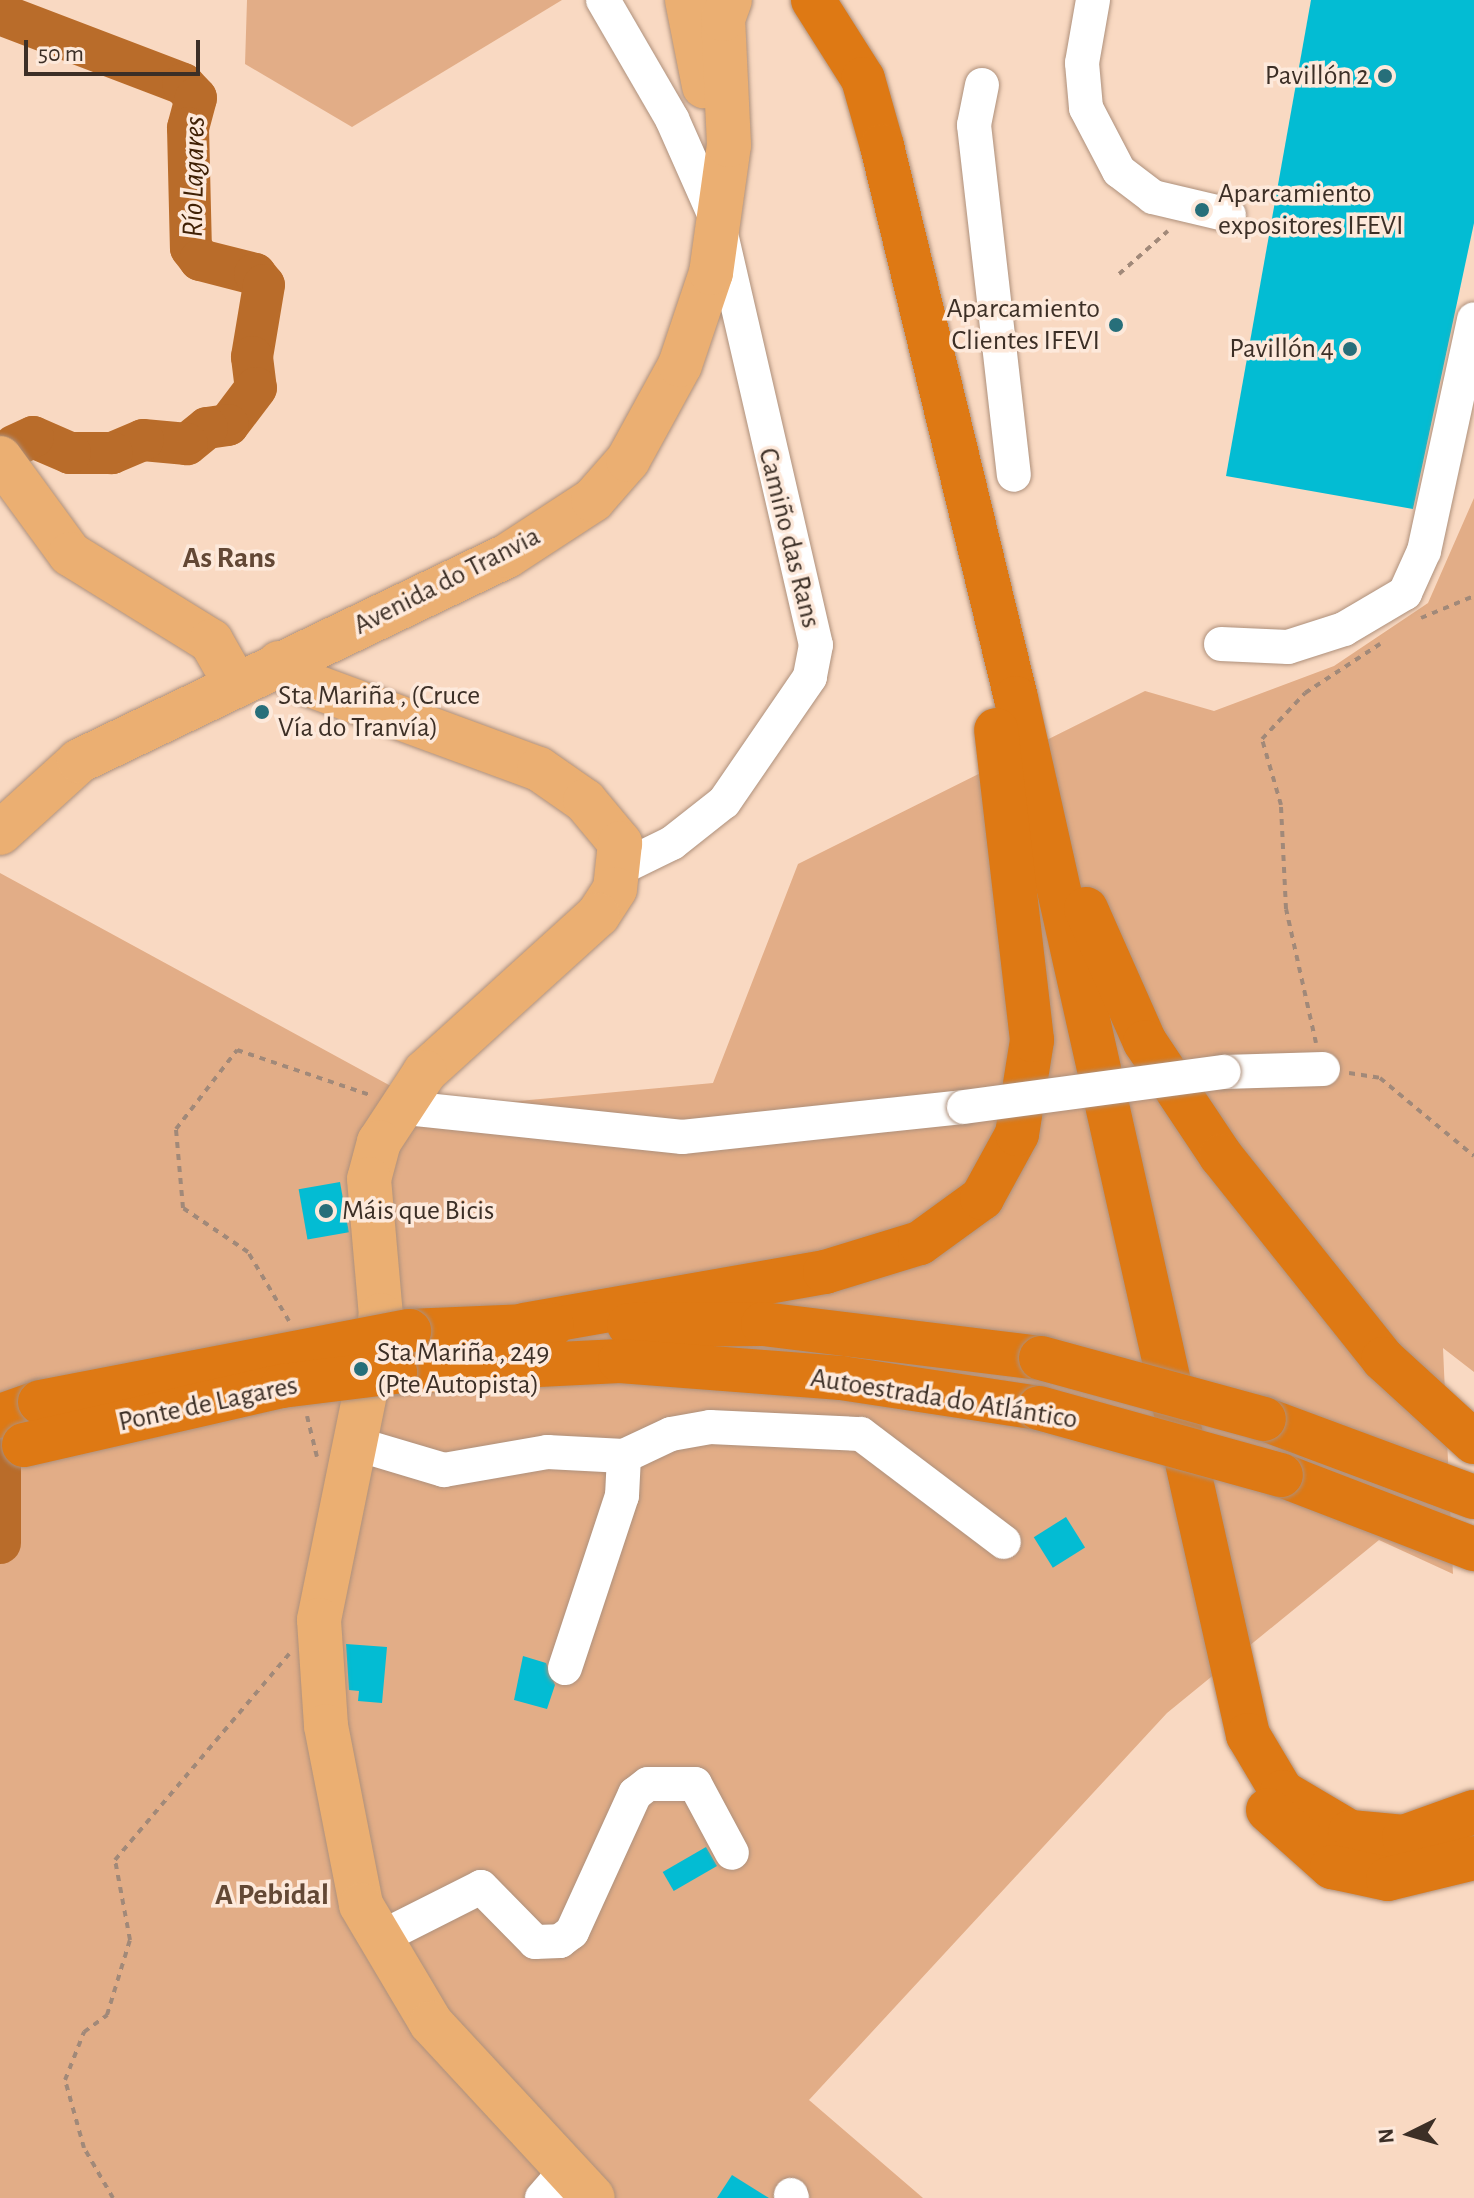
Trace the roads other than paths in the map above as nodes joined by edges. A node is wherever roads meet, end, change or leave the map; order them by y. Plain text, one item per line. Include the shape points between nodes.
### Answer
1 (603, 0) edge
2 (690, 0) edge
3 (729, 0) edge
4 (813, 0) edge
5 (1093, 0) edge
6 (982, 85) dead end
7 (721, 182) junction
8 (1229, 215) dead end
9 (719, 225) junction
10 (1474, 319) edge
11 (0, 458) edge
12 (1014, 475) dead end
13 (965, 508) junction
14 (1221, 644) dead end
15 (279, 663) junction
16 (235, 683) junction
17 (1016, 698) junction
18 (1004, 787) junction
19 (0, 833) edge
20 (621, 868) junction
21 (1323, 1069) road end
22 (397, 1107) junction
23 (524, 1325) junction
24 (409, 1331) joint
25 (395, 1372) joint
26 (16, 1429) edge
27 (1474, 1442) edge
28 (360, 1445) junction
29 (624, 1456) junction
30 (1474, 1497) edge
31 (1004, 1542) dead end
32 (1458, 1542) edge
33 (1474, 1565) edge
34 (565, 1668) dead end
35 (1474, 1812) edge
36 (732, 1853) dead end
37 (1474, 1858) edge
38 (380, 1938) junction
39 (568, 2188) edge

1 - 9 street, Camiño das Rans via 672,119
2 - 3 main road
2 - 7 main road, Avenida do Tranvia
3 - 7 main road, Avenida do Tranvia via 723,19 729,145
4 - 13 highway via 863,79
5 - 8 street via 1082,63 1086,108 1119,171 1153,197
6 - 12 street via 974,125
7 - 9 main road, Avenida do Tranvia
9 - 15 main road, Avenida do Tranvia via 680,365 628,460 593,500 454,584
9 - 20 street, Camiño das Rans via 813,620 814,659 810,677 724,802 672,843
10 - 14 street via 1424,551 1405,593 1344,629 1288,647
11 - 16 main road via 70,554 211,641
13 - 17 highway
13 - 18 highway
15 - 16 main road, Avenida do Tranvia
15 - 20 main road via 297,680 539,769 608,824 620,843
16 - 19 main road, Avenida do Tranvia via 79,761
17 - 27 highway via 1109,973 1145,1042 1304,1266 1383,1359
17 - 35 highway via 1248,1735 1282,1792 1350,1832 1404,1837
18 - 23 highway via 1032,1040 1017,1134 982,1198 920,1243 825,1272
18 - 37 highway via 1075,1065 1205,1679 1248,1792 1332,1867 1388,1879
20 - 22 main road via 598,915 425,1072
21 - 22 street, bridge via 1224,1072 682,1137
22 - 28 main road via 369,1179 381,1315
23 - 24 highway, Autoestrada do Atlántico
23 - 30 highway, Autoestrada do Atlántico, bridge via 763,1324 1041,1358 1264,1419
24 - 26 highway, Ponte de Lagares, bridge
25 - 26 highway, Ponte de Lagares, bridge
25 - 32 highway, Autoestrada do Atlántico, bridge via 620,1361 841,1378 1039,1408 1281,1475
28 - 29 street via 444,1470 547,1452
28 - 38 main road via 319,1620 319,1675 345,1798 352,1879
29 - 31 street via 671,1434 710,1427 861,1434
29 - 34 street via 622,1496
32 - 33 highway
36 - 38 street via 695,1784 648,1784 635,1794 572,1932 560,1941 535,1942 481,1887
38 - 39 main road via 440,2035

